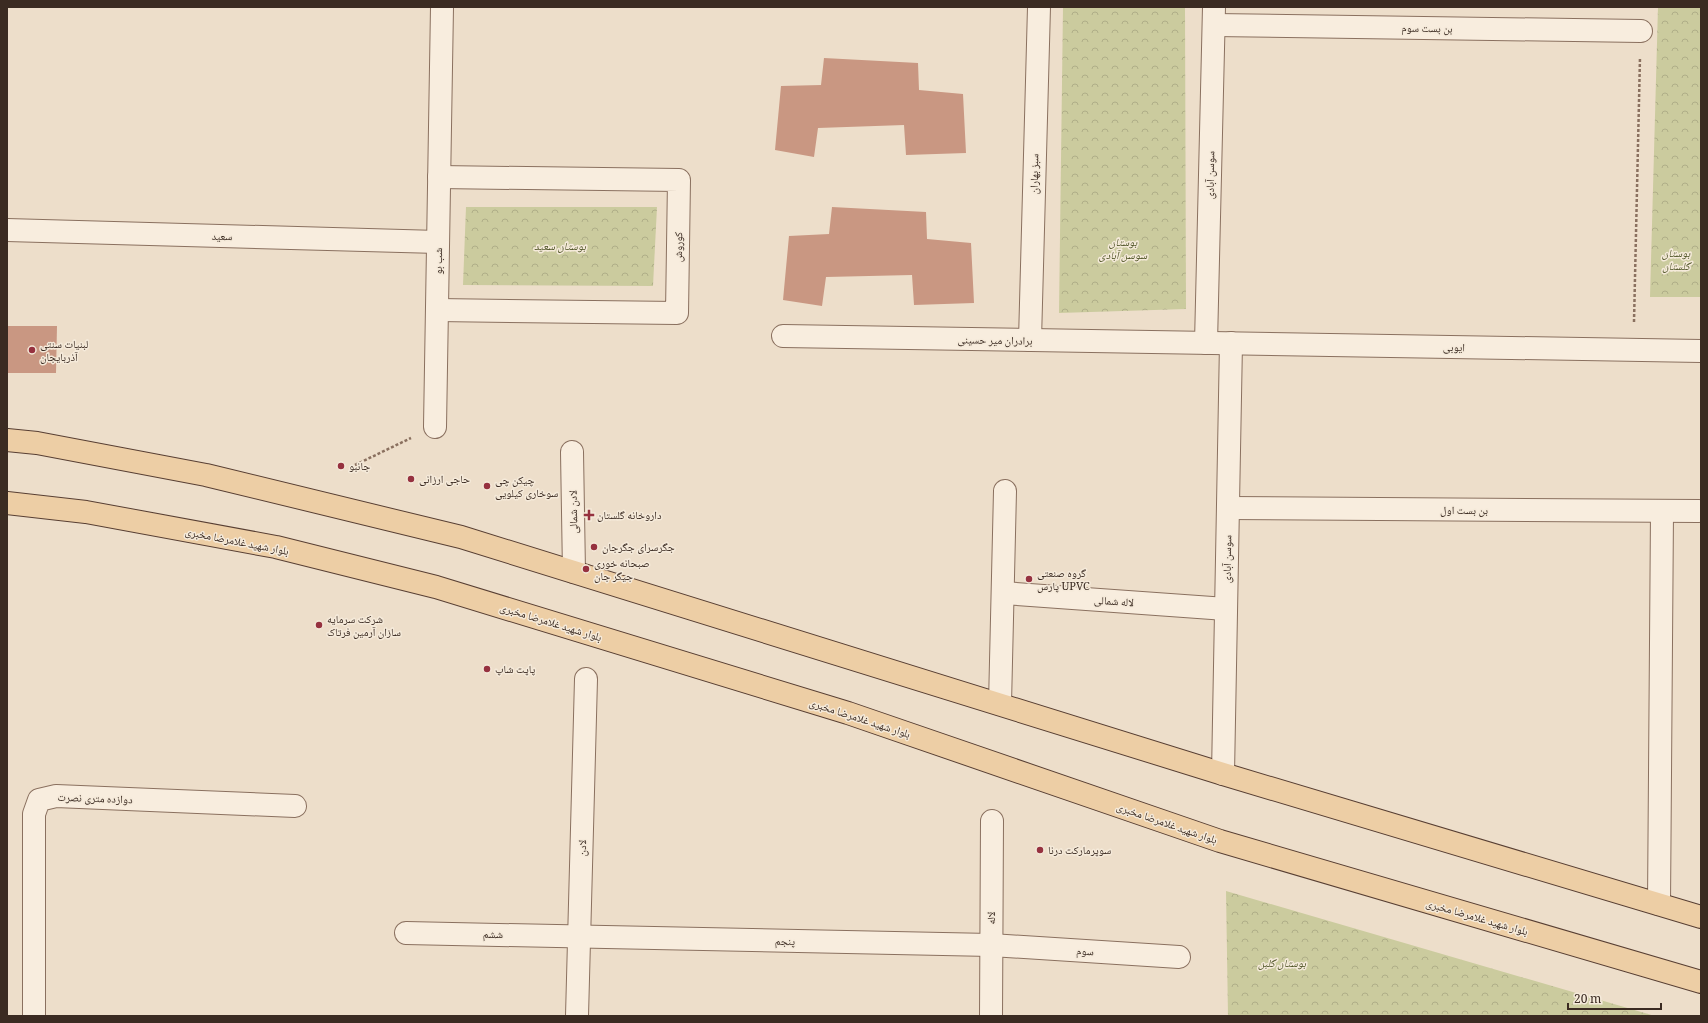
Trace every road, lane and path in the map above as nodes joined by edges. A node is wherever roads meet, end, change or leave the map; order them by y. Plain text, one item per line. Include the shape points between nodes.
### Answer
1 (442, 7) edge
2 (1039, 7) edge
3 (1214, 16) edge
4 (1641, 31) joint
5 (439, 177) junction
6 (7, 230) edge
7 (438, 242) junction
8 (437, 310) junction
9 (783, 336) dead end
10 (1030, 340) junction
11 (1206, 343) junction
12 (1231, 343) junction
13 (1633, 350) junction
14 (1701, 351) edge
15 (434, 427) joint
16 (7, 428) edge
17 (7, 440) edge
18 (37, 443) junction
19 (572, 452) dead end
20 (355, 465) dead end
21 (1006, 491) dead end
22 (7, 503) edge
23 (1228, 508) junction
24 (1699, 511) dead end
25 (1662, 512) junction
26 (574, 572) junction
27 (1002, 593) junction
28 (1226, 609) junction
29 (586, 679) dead end
30 (1000, 704) junction
31 (1223, 774) junction
32 (296, 806) dead end
33 (992, 821) dead end
34 (1659, 904) junction
35 (1701, 917) edge
36 (406, 932) dead end
37 (580, 936) junction
38 (991, 945) junction
39 (1179, 957) dead end
40 (1701, 982) edge
41 (34, 1016) edge
42 (578, 1016) edge
43 (991, 1016) edge

1 - 5 street, شب بو
2 - 10 street, سبز بهاران
3 - 4 street, بن بست سوم
3 - 11 street, سوسن آبادی
4 - 13 path
5 - 7 street, شب بو
5 - 8 street, کوروش via 679,180 677,313
6 - 7 street, سعید
7 - 8 street, شب بو
8 - 15 street, شب بو
9 - 10 street, برادران میر حسینی
10 - 11 street, برادران میر حسینی
11 - 12 street, ایوبی
12 - 13 street, ایوبی
12 - 23 street, سوسن آبادی
13 - 14 street, ایوبی
15 - 20 path
16 - 18 main road
17 - 18 main road
18 - 26 main road via 206,475 461,537
19 - 26 street, لادن شمالی
21 - 27 street
22 - 40 main road, بلوار شهید غلامرضا مخبری via 86,512 268,546 436,587 848,713 1220,841
23 - 25 street, بن بست اول
23 - 28 street, سوسن آبادی
24 - 25 street, بن بست اول
25 - 34 street
26 - 30 main road
27 - 28 street, لاله شمالی
27 - 30 street
28 - 31 street, سوسن آبادی
29 - 37 street, لادن
30 - 31 main road
31 - 34 main road
32 - 41 street, دوازده متری نصرت via 56,796 39,800 34,814
33 - 38 street, لاله
34 - 35 main road
36 - 37 street, ششم
37 - 38 street, پنجم
37 - 42 street, لادن
38 - 39 street, سوم
38 - 43 street, لاله

